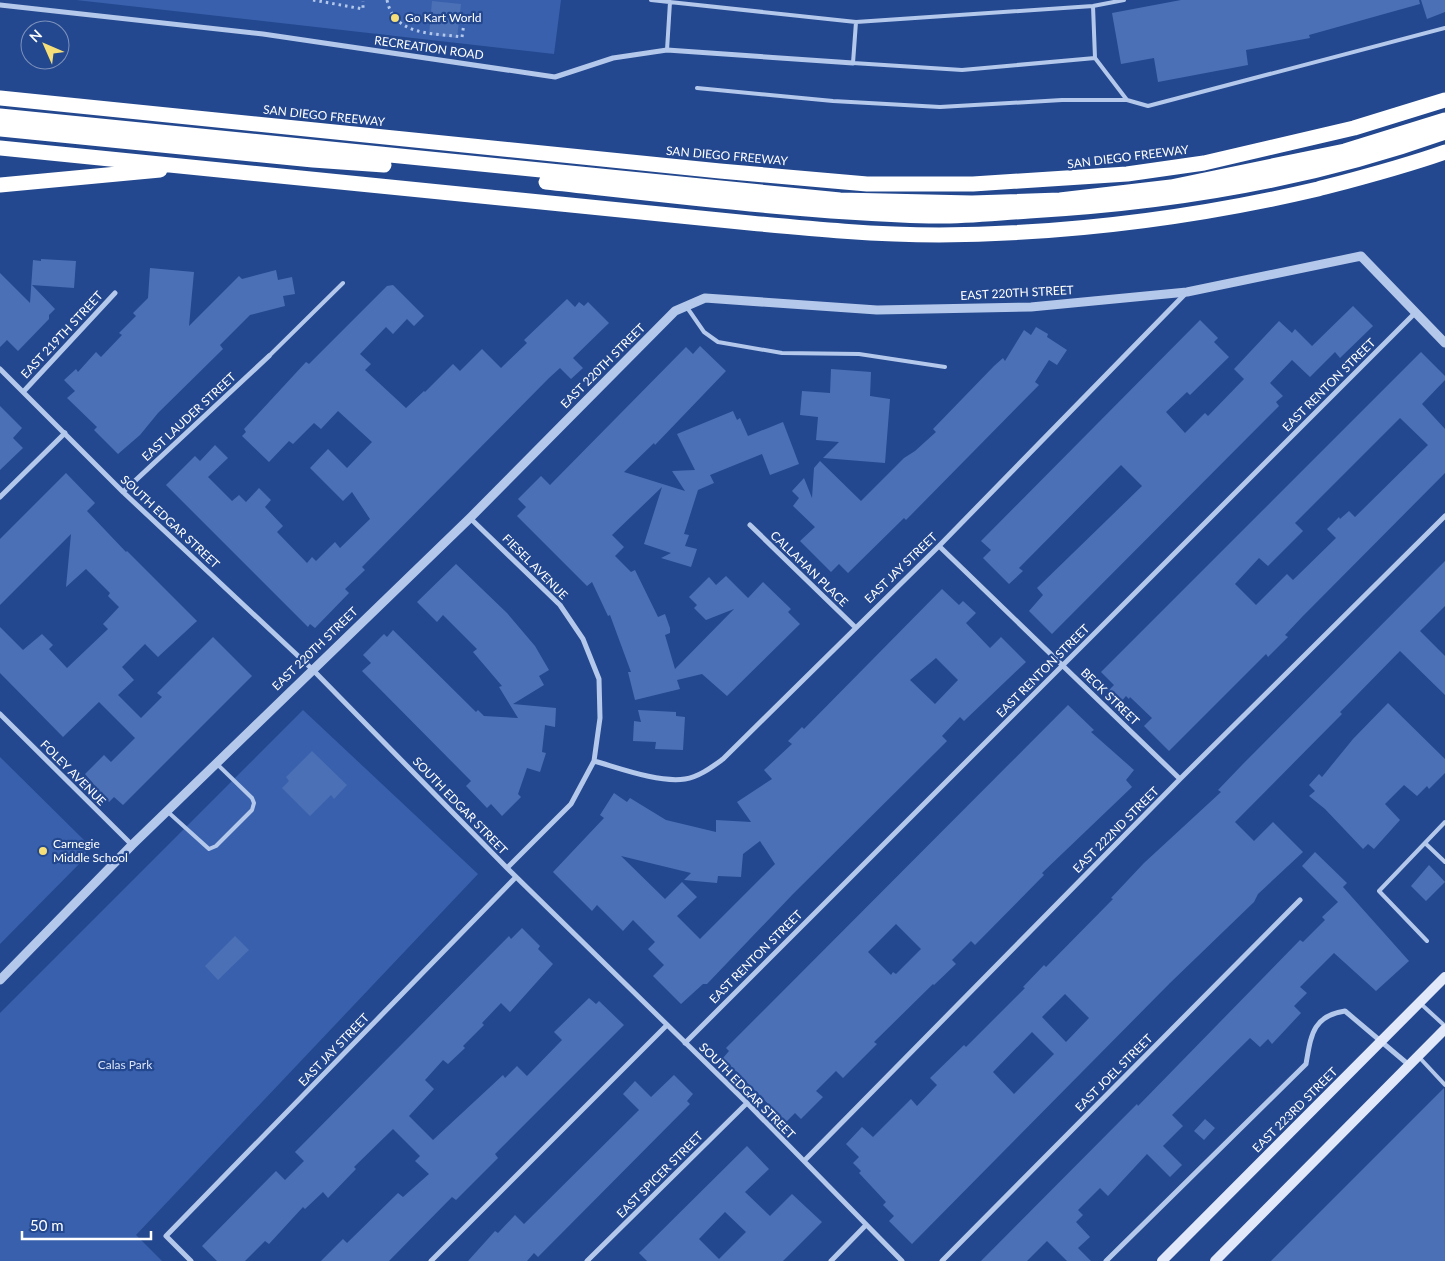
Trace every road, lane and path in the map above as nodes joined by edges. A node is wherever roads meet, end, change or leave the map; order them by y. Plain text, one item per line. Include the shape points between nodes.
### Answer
1 (313, 0) edge
2 (386, 0) edge
3 (650, 0) edge
4 (1124, 0) edge
5 (363, 1) edge
6 (670, 2) junction
7 (0, 5) edge
8 (1092, 6) junction
9 (856, 22) junction
10 (464, 23) dead end
11 (1445, 28) edge
12 (667, 50) junction
13 (1095, 58) junction
14 (853, 63) junction
15 (697, 88) dead end
16 (0, 98) edge
17 (1127, 100) junction
18 (1445, 100) edge
19 (0, 116) edge
20 (1445, 120) edge
21 (0, 129) edge
22 (1445, 132) edge
23 (0, 148) edge
24 (1445, 152) edge
25 (192, 166) junction
26 (0, 186) edge
27 (343, 283) dead end
28 (1187, 292) junction
29 (115, 293) dead end
30 (686, 306) junction
31 (1415, 313) junction
32 (1445, 343) edge
33 (269, 356) joint
34 (946, 367) dead end
35 (0, 369) edge
36 (24, 391) junction
37 (65, 433) junction
38 (123, 492) junction
39 (0, 497) edge
40 (1445, 516) edge
41 (470, 518) junction
42 (750, 525) dead end
43 (939, 546) junction
44 (855, 627) junction
45 (1063, 664) junction
46 (312, 670) junction
47 (0, 714) edge
48 (594, 761) junction
49 (216, 763) junction
50 (1180, 779) junction
51 (167, 811) junction
52 (1445, 822) edge
53 (1441, 826) junction
54 (1445, 831) edge
55 (1425, 843) junction
56 (132, 845) junction
57 (1445, 862) edge
58 (507, 868) junction
59 (516, 877) junction
60 (1300, 900) dead end
61 (1427, 941) dead end
62 (1445, 976) edge
63 (0, 980) edge
64 (1420, 1002) junction
65 (667, 1025) junction
66 (1445, 1028) edge
67 (1381, 1040) junction
68 (685, 1043) junction
69 (1418, 1056) junction
70 (1409, 1065) junction
71 (1445, 1084) edge
72 (747, 1103) junction
73 (804, 1161) junction
74 (866, 1226) junction
75 (191, 1261) edge
76 (431, 1261) edge
77 (588, 1261) edge
78 (831, 1261) edge
79 (902, 1261) edge
80 (942, 1261) edge
81 (1106, 1261) edge
82 (1162, 1261) edge
83 (1215, 1261) edge

1 - 5 path via 363,8
2 - 10 path via 397,21 418,32 462,37
3 - 6 lane
4 - 8 lane
6 - 9 lane
6 - 12 lane
7 - 12 street, RECREATION ROAD via 263,34 555,77 613,58
8 - 9 lane
8 - 13 lane
9 - 14 lane
11 - 17 lane via 1148,106
12 - 14 street, RECREATION ROAD
13 - 14 lane via 962,70
13 - 17 lane
15 - 17 lane via 940,107
16 - 18 highway, SAN DIEGO FREEWAY via 867,184 1046,181 1204,163 1354,128
19 - 20 highway via 840,200 972,203 1060,200 1171,187 1345,151
21 - 22 highway via 805,210 932,216 1090,208 1170,199 1340,166
23 - 25 highway
24 - 25 highway via 1371,176 1210,212 1146,222 939,235 847,232 759,224
25 - 26 highway
27 - 33 lane
28 - 30 street, EAST 220TH STREET via 1030,307 877,310 705,298
28 - 31 street, EAST 220TH STREET via 1361,256
28 - 43 street, EAST JAY STREET
29 - 36 street, EAST 219TH STREET
30 - 34 lane via 704,332 718,342 782,353 860,354
30 - 41 street, EAST 220TH STREET via 675,311
31 - 32 street
31 - 45 street, EAST RENTON STREET
33 - 38 street, EAST LAUDER STREET
35 - 36 street, SOUTH EDGAR STREET
36 - 37 street, SOUTH EDGAR STREET
37 - 38 street, SOUTH EDGAR STREET
37 - 39 street
38 - 46 street, SOUTH EDGAR STREET
40 - 50 street, EAST 222ND STREET
41 - 46 street, EAST 220TH STREET
41 - 48 street, FIESEL AVENUE via 560,605 583,639 599,678 600,718
42 - 44 street, CALLAHAN PLACE
43 - 44 street, EAST JAY STREET
43 - 45 street, BECK STREET
44 - 48 street, EAST JAY STREET via 723,759 704,772 685,779 666,778
45 - 50 street, BECK STREET
45 - 68 street, EAST RENTON STREET
46 - 49 street, EAST 220TH STREET
46 - 58 street, SOUTH EDGAR STREET
47 - 56 street, FOLEY AVENUE
48 - 58 street, FIESEL AVENUE via 571,804
49 - 51 street, EAST 220TH STREET
49 - 51 lane via 254,803 252,810 216,846 208,849 203,846
50 - 73 street, EAST 222ND STREET
51 - 56 street, EAST 220TH STREET
52 - 53 lane
53 - 54 lane
53 - 55 lane
55 - 57 lane
55 - 61 lane via 1379,890
56 - 63 street, EAST 220TH STREET
58 - 59 street, SOUTH EDGAR STREET
59 - 65 street, SOUTH EDGAR STREET
59 - 75 street, EAST JAY STREET via 166,1236
60 - 80 street, EAST JOEL STREET
62 - 64 main road, EAST 223RD STREET
64 - 66 lane
64 - 67 main road, EAST 223RD STREET
65 - 68 street, SOUTH EDGAR STREET
65 - 76 street
66 - 69 main road
67 - 70 street
67 - 81 street via 1345,1011 1330,1013 1318,1024 1311,1037 1306,1064
67 - 82 main road, EAST 223RD STREET
68 - 72 street, SOUTH EDGAR STREET
69 - 70 main road
69 - 71 lane
70 - 83 main road
72 - 73 street, SOUTH EDGAR STREET
72 - 77 street, EAST SPICER STREET
73 - 74 street, SOUTH EDGAR STREET
74 - 78 street
74 - 79 street, SOUTH EDGAR STREET

